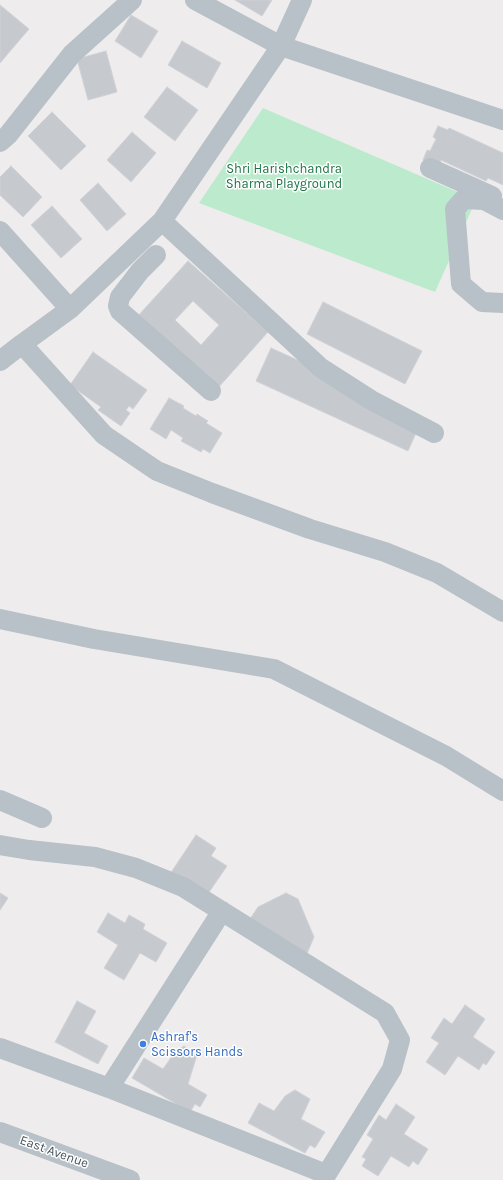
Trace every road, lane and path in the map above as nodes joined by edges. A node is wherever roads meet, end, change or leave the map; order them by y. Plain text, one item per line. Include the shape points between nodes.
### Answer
1 (132, 0) edge
2 (195, 0) edge
3 (302, 0) edge
4 (281, 46) junction
5 (503, 120) edge
6 (0, 142) edge
7 (430, 168) dead end
8 (503, 202) edge
9 (503, 210) edge
10 (162, 221) junction
11 (0, 231) edge
12 (156, 255) dead end
13 (125, 257) junction
14 (140, 271) junction
15 (503, 303) edge
16 (70, 310) junction
17 (22, 344) junction
18 (0, 362) edge
19 (211, 391) dead end
20 (434, 433) dead end
21 (503, 612) edge
22 (0, 619) edge
23 (503, 791) edge
24 (0, 800) edge
25 (42, 818) dead end
26 (0, 845) edge
27 (222, 911) junction
28 (0, 1048) edge
29 (109, 1088) junction
30 (0, 1132) edge
31 (324, 1177) edge
32 (130, 1180) edge

1 - 6 street via 72,54
2 - 4 street
3 - 4 street
4 - 5 street
4 - 10 street
7 - 8 street
9 - 15 street via 484,200 464,199 455,209 461,284 482,302
10 - 13 street
10 - 20 street via 321,368 371,400
11 - 16 street
12 - 14 street
13 - 14 street
13 - 16 street
14 - 19 street via 120,297 120,311
16 - 17 street
17 - 18 street
17 - 21 street via 104,436 157,471 310,529 385,552 437,573
22 - 23 street via 94,639 274,669 446,756
24 - 25 street
26 - 27 street via 94,857 136,868 183,887
27 - 29 street
27 - 31 street via 385,1013 400,1040 392,1069
28 - 29 street
29 - 31 street
30 - 32 street, East Avenue

